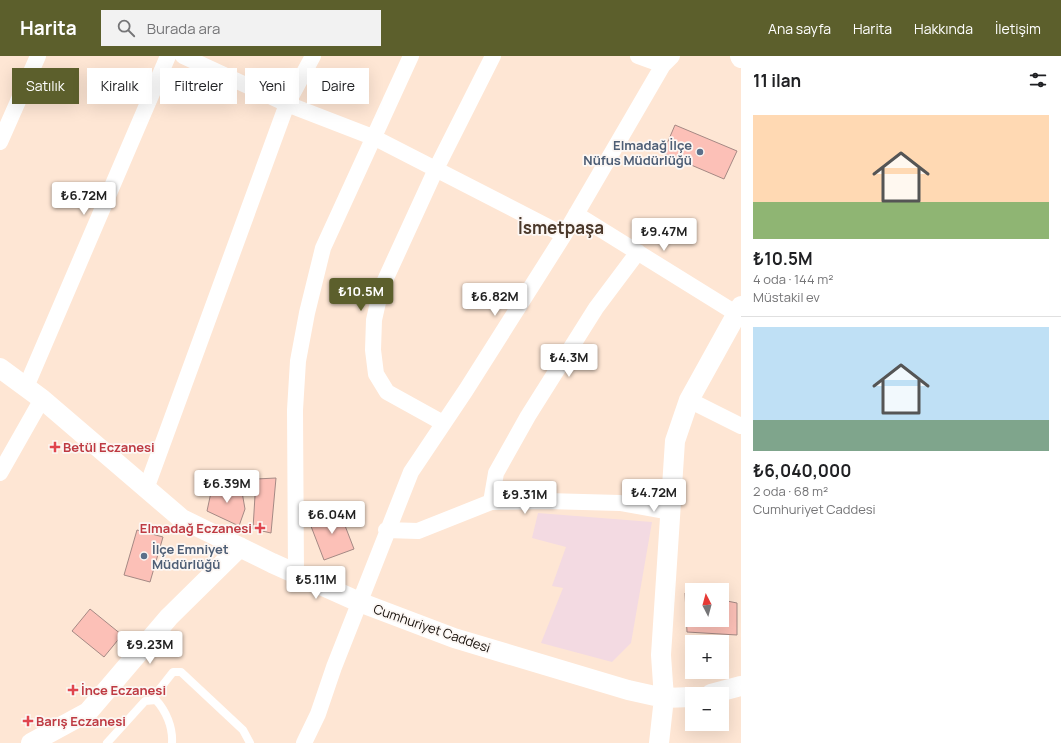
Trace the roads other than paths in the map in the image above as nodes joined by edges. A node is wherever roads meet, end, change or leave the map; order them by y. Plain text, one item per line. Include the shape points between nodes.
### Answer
1 (38, 56) edge
2 (168, 56) edge
3 (182, 56) edge
4 (313, 56) edge
5 (411, 56) edge
6 (493, 56) edge
7 (638, 56) edge
8 (668, 60) edge
9 (299, 82) edge
10 (245, 85) edge
11 (287, 104) joint
12 (375, 138) junction
13 (0, 142) edge
14 (436, 169) junction
15 (576, 214) junction
16 (564, 235) junction
17 (638, 252) junction
18 (739, 310) edge
19 (0, 368) edge
20 (26, 387) junction
21 (42, 399) junction
22 (689, 400) junction
23 (443, 424) junction
24 (741, 426) edge
25 (0, 473) edge
26 (146, 489) junction
27 (491, 502) junction
28 (670, 512) junction
29 (386, 530) junction
30 (240, 547) junction
31 (296, 574) junction
32 (359, 602) junction
33 (741, 686) edge
34 (729, 689) edge
35 (685, 696) edge
36 (664, 698) junction
37 (151, 700) junction
38 (38, 741) edge
39 (107, 743) edge
40 (172, 743) edge
41 (250, 743) edge
42 (304, 743) edge
43 (659, 743) edge

1 - 13 street
2 - 20 street
3 - 10 street
4 - 9 street
5 - 12 street
6 - 14 street
7 - 8 street
8 - 15 street
11 - 12 street
11 - 26 street
12 - 14 street
12 - 31 street via 323,248 299,354 295,410
14 - 16 street
14 - 23 street via 381,290 374,320 373,350 376,374 388,392
15 - 16 street
15 - 17 street
16 - 23 street
17 - 18 street
17 - 27 street via 596,308 528,416 496,473
18 - 22 street
19 - 20 street, Cumhuriyet Caddesi
20 - 21 street, Cumhuriyet Caddesi
21 - 25 street
21 - 26 street, Cumhuriyet Caddesi
22 - 24 street
22 - 28 street via 675,441
23 - 29 street via 410,472
26 - 30 street, Cumhuriyet Caddesi via 182,519
27 - 28 street via 620,504
27 - 29 street via 418,531
28 - 36 street via 661,655
29 - 32 street
30 - 31 street, Cumhuriyet Caddesi
30 - 38 street via 169,617 88,712
31 - 32 street, Cumhuriyet Caddesi
32 - 36 street, Cumhuriyet Caddesi via 454,638 628,690
32 - 42 street via 318,714
33 - 34 street
35 - 36 street, Cumhuriyet Caddesi
36 - 43 street
37 - 39 lane via 145,701
37 - 40 lane via 156,700 165,711
37 - 41 lane via 173,672 181,672 242,730

